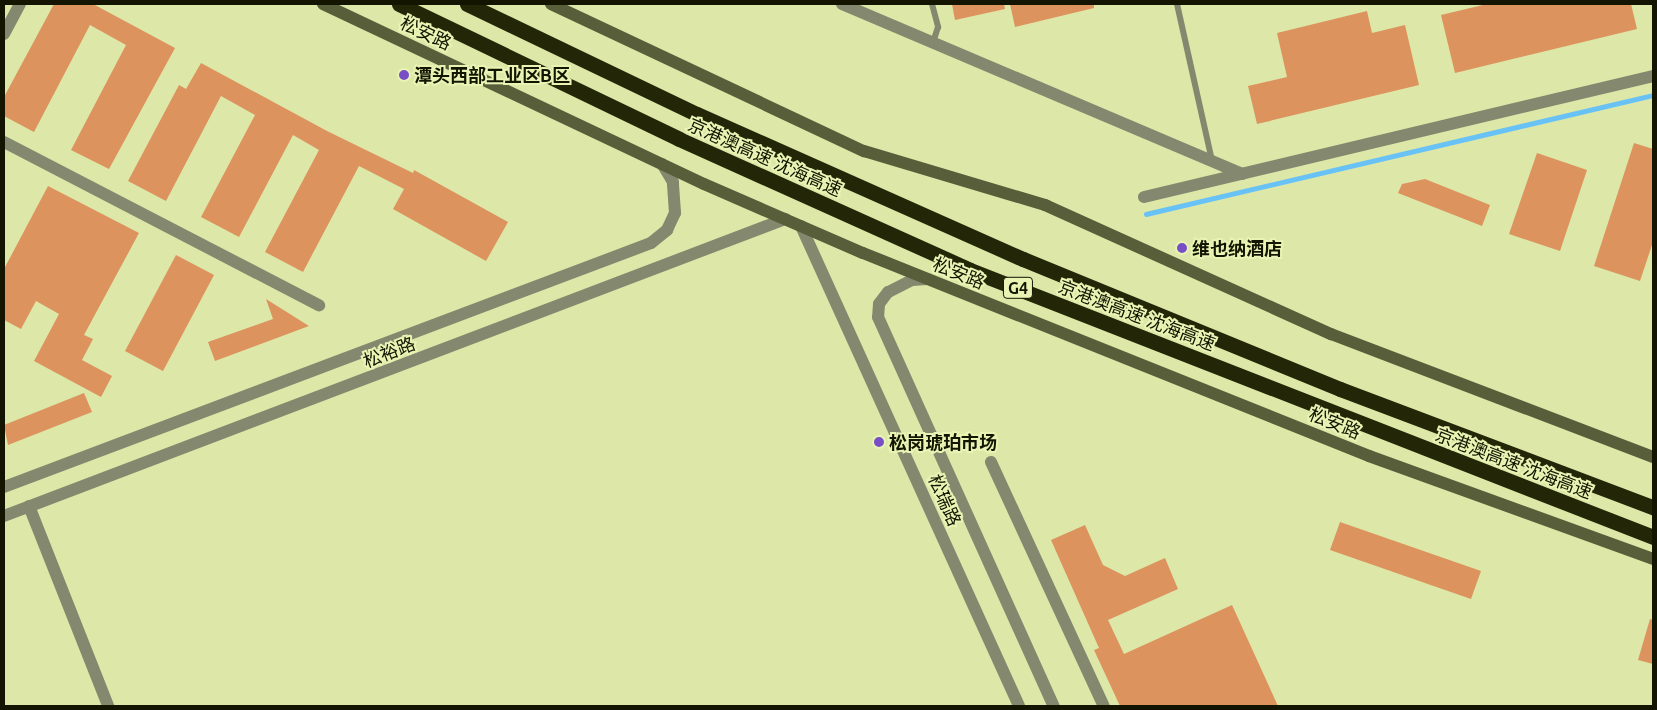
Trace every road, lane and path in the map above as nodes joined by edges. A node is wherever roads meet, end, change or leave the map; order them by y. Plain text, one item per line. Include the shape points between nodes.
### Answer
1 (20, 4) edge
2 (323, 4) edge
3 (399, 4) edge
4 (467, 4) edge
5 (551, 4) edge
6 (842, 4) edge
7 (932, 4) edge
8 (1177, 4) edge
9 (4, 34) edge
10 (933, 42) junction
11 (1653, 76) edge
12 (4, 142) edge
13 (1212, 162) junction
14 (662, 164) junction
15 (1242, 174) junction
16 (1144, 198) dead end
17 (785, 219) junction
18 (801, 226) junction
19 (927, 279) junction
20 (319, 305) dead end
21 (1653, 457) edge
22 (991, 462) dead end
23 (4, 487) edge
24 (29, 506) junction
25 (1653, 507) edge
26 (4, 516) edge
27 (1653, 537) edge
28 (1653, 559) edge
29 (108, 706) edge
30 (1019, 706) edge
31 (1054, 706) edge
32 (1104, 706) edge

1 - 9 street
2 - 14 main road, 松安路
3 - 27 highway, 京港澳高速 沈海高速 / G4 via 679,139 970,270
4 - 25 highway, 京港澳高速 沈海高速 / G4 via 697,114 1022,259 1340,389
5 - 21 main road via 864,151 1045,205 1331,334
6 - 10 street
7 - 10 lane via 938,27
8 - 13 lane
10 - 13 street
11 - 15 street
12 - 20 street
13 - 15 street
14 - 17 main road, 松安路
14 - 23 street, 松裕路 via 673,182 675,214 667,230 651,243
15 - 16 street
17 - 18 main road, 松安路
17 - 24 street, 松裕路
18 - 19 main road, 松安路
18 - 30 street, 松瑞路
19 - 28 main road, 松安路 via 1369,456
19 - 31 street, 松瑞路 via 912,280 888,292 879,304 878,317
22 - 32 street
24 - 26 street, 松裕路
24 - 29 street

